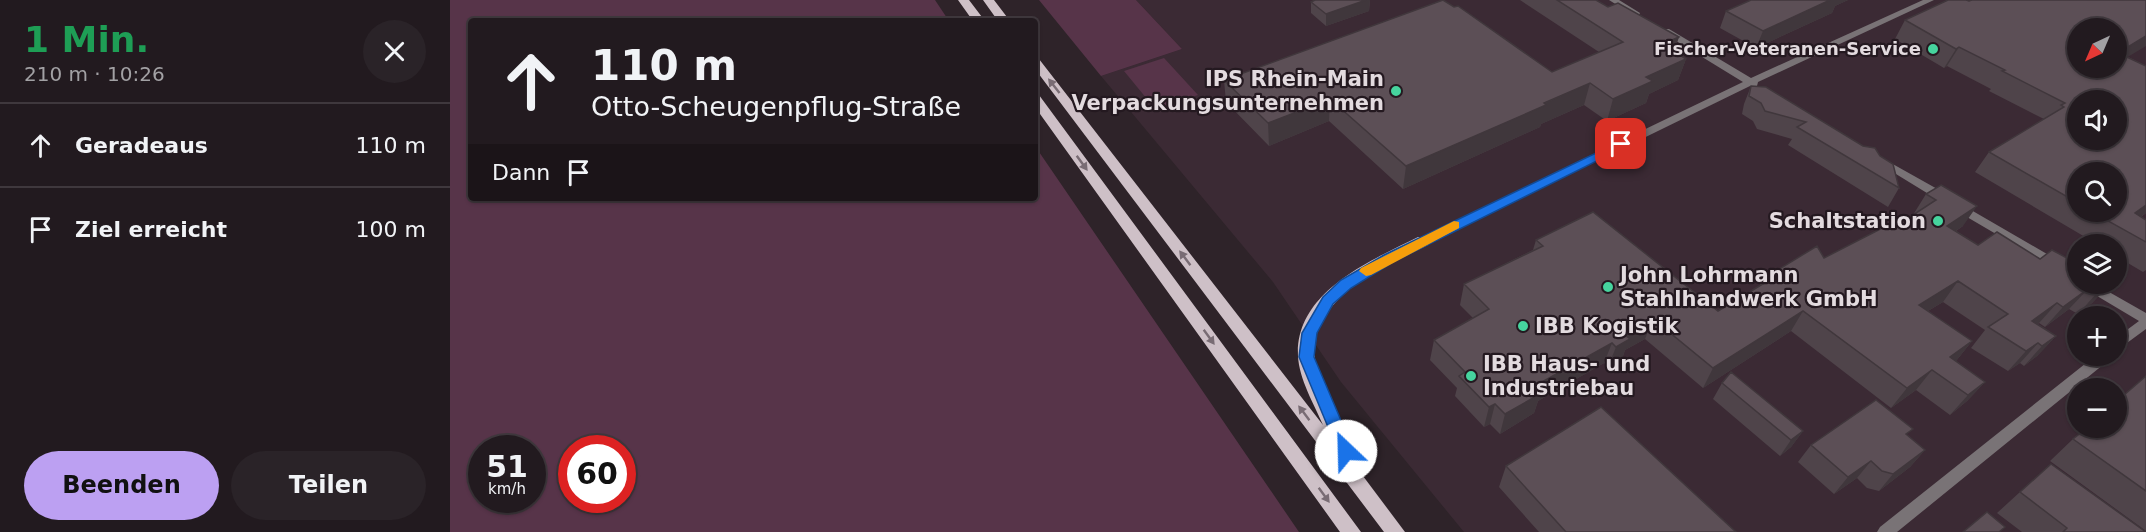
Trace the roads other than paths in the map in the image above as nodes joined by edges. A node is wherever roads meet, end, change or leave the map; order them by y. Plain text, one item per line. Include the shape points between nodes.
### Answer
1 (963, 0) edge
2 (988, 0) edge
3 (1613, 0) edge
4 (1930, 0) edge
5 (977, 18) edge
6 (1002, 18) edge
7 (1643, 18) edge
8 (1653, 23) edge
9 (1038, 65) edge
10 (1755, 85) junction
11 (1038, 102) edge
12 (1873, 155) edge
13 (1423, 240) joint
14 (2067, 271) edge
15 (2102, 294) edge
16 (2146, 321) edge
17 (2127, 337) edge
18 (2092, 366) edge
19 (1365, 493) junction
20 (1351, 532) edge
21 (1395, 532) edge
22 (1885, 532) edge

1 - 5 main road
2 - 6 main road
3 - 7 street
4 - 10 street
8 - 10 street
19 -> 9 main road
10 - 13 street
11 -> 20 main road
12 - 14 street
13 - 19 main road via 1335,293 1321,309 1309,333 1306,357 1310,370
15 - 16 street
16 - 17 street
18 - 22 street
19 - 21 main road

